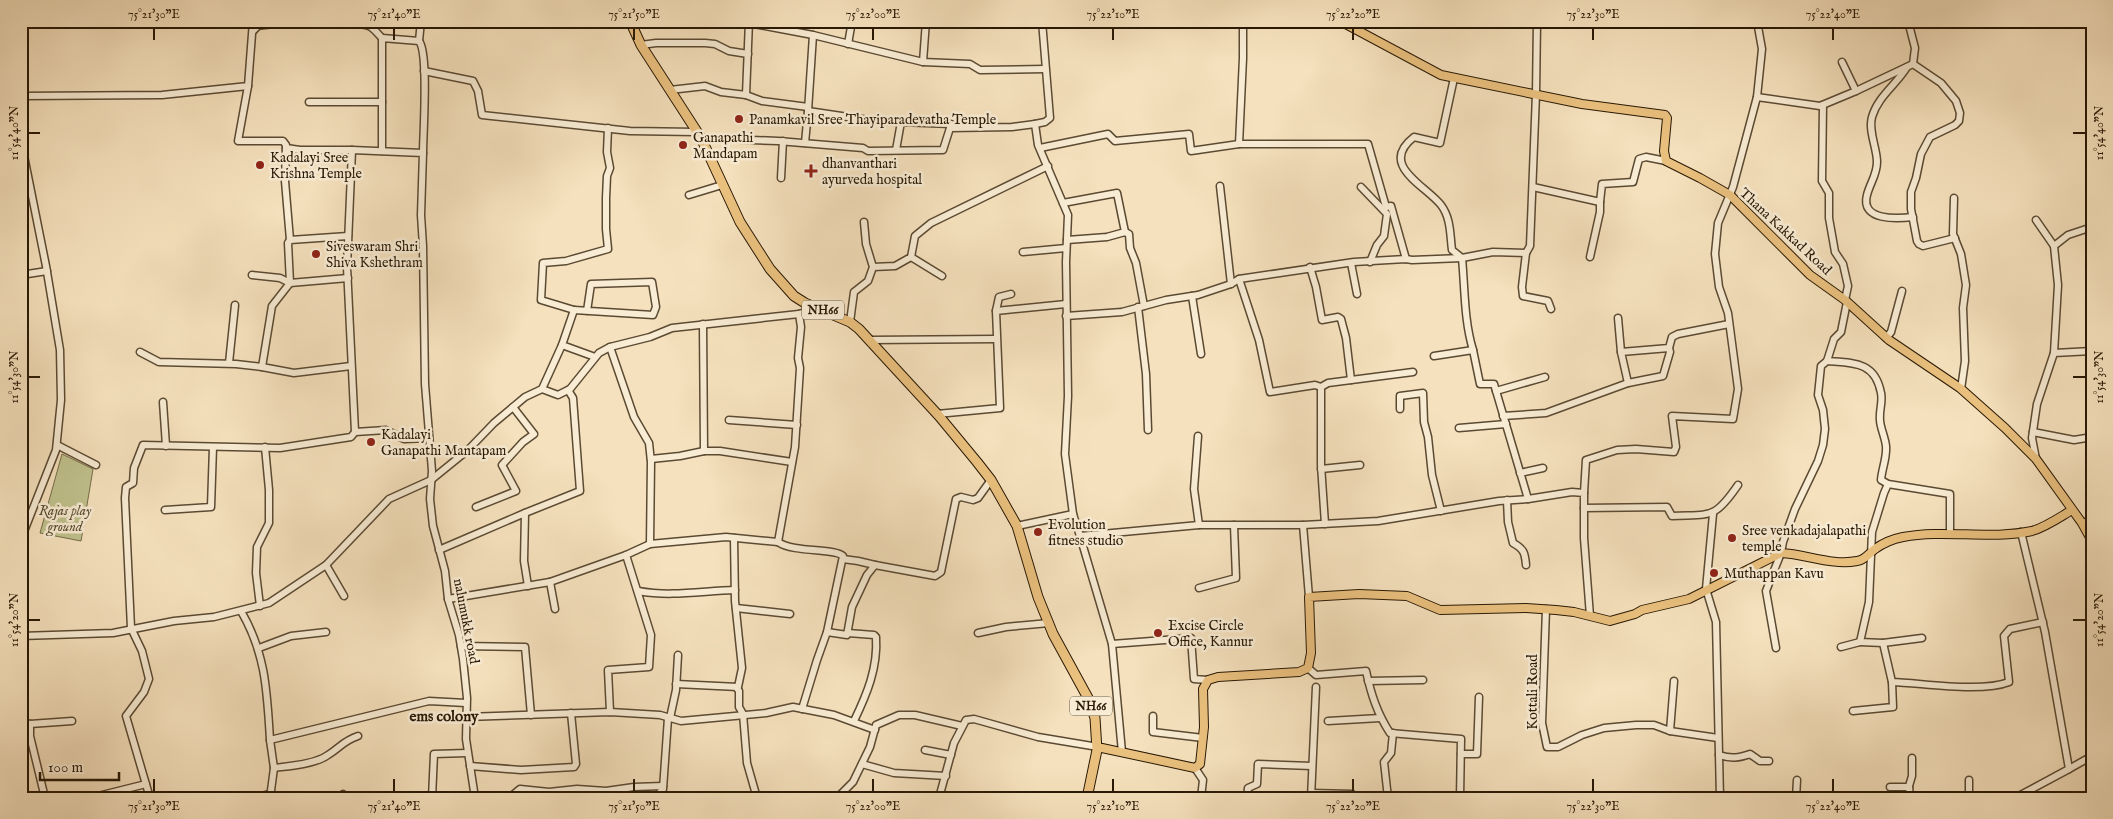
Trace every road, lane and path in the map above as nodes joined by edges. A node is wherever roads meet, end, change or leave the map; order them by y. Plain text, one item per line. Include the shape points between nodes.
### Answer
1 (253, 21) edge
2 (421, 21) edge
3 (625, 21) edge
4 (630, 21) edge
5 (786, 21) edge
6 (852, 21) edge
7 (926, 21) edge
8 (1042, 21) edge
9 (1243, 21) edge
10 (1340, 21) edge
11 (1537, 21) edge
12 (1757, 21) edge
13 (1908, 21) edge
14 (749, 22) edge
15 (365, 24) edge
16 (785, 30) junction
17 (254, 31) junction
18 (813, 35) junction
19 (382, 38) junction
20 (419, 41) junction
21 (640, 43) junction
22 (848, 44) junction
23 (748, 54) junction
24 (923, 62) junction
25 (1842, 62) dead end
26 (1910, 65) junction
27 (1045, 69) junction
28 (424, 71) junction
29 (1454, 78) junction
30 (248, 86) junction
31 (670, 90) junction
32 (1856, 91) junction
33 (1536, 94) junction
34 (746, 95) junction
35 (21, 96) edge
36 (1757, 97) junction
37 (309, 102) dead end
38 (382, 102) junction
39 (1823, 105) junction
40 (808, 109) junction
41 (900, 122) junction
42 (1035, 124) junction
43 (608, 128) junction
44 (950, 128) junction
45 (699, 135) junction
46 (21, 141) edge
47 (783, 141) junction
48 (805, 143) junction
49 (1239, 144) junction
50 (286, 148) junction
51 (1040, 148) junction
52 (352, 150) junction
53 (896, 150) junction
54 (382, 151) junction
55 (423, 153) junction
56 (1666, 161) junction
57 (1048, 166) junction
58 (780, 178) dead end
59 (722, 185) junction
60 (1220, 186) dead end
61 (1361, 187) dead end
62 (1533, 187) junction
63 (689, 195) dead end
64 (1730, 195) junction
65 (1954, 198) dead end
66 (1600, 202) junction
67 (1063, 203) junction
68 (1913, 217) junction
69 (2036, 220) dead end
70 (864, 222) dead end
71 (2092, 227) edge
72 (1124, 232) junction
73 (348, 236) junction
74 (1954, 238) junction
75 (290, 240) junction
76 (1067, 240) junction
77 (2054, 246) junction
78 (1066, 248) junction
79 (1023, 252) dead end
80 (1526, 252) junction
81 (911, 257) junction
82 (1590, 257) dead end
83 (1406, 258) junction
84 (1462, 258) junction
85 (1370, 262) junction
86 (1351, 263) junction
87 (872, 267) junction
88 (1310, 267) junction
89 (47, 271) junction
90 (21, 274) edge
91 (252, 275) dead end
92 (942, 276) dead end
93 (348, 278) junction
94 (1239, 279) junction
95 (290, 283) junction
96 (1231, 284) junction
97 (1902, 291) dead end
98 (1011, 294) dead end
99 (1357, 294) dead end
100 (1192, 296) junction
101 (1846, 301) junction
102 (1066, 304) junction
103 (235, 305) dead end
104 (1141, 307) junction
105 (817, 308) junction
106 (1551, 309) dead end
107 (574, 310) junction
108 (587, 310) junction
109 (996, 311) junction
110 (799, 314) junction
111 (1066, 316) junction
112 (1618, 318) dead end
113 (850, 322) junction
114 (703, 324) junction
115 (1729, 324) junction
116 (1886, 338) junction
117 (996, 339) junction
118 (870, 340) junction
119 (562, 345) junction
120 (610, 347) junction
121 (1669, 348) junction
122 (1474, 350) junction
123 (2092, 351) edge
124 (140, 352) dead end
125 (1621, 352) junction
126 (2054, 353) junction
127 (1201, 354) dead end
128 (1434, 356) dead end
129 (595, 357) junction
130 (1827, 361) junction
131 (229, 363) junction
132 (351, 366) junction
133 (262, 368) junction
134 (1413, 372) dead end
135 (1546, 377) dead end
136 (1352, 380) junction
137 (1628, 383) junction
138 (1321, 387) junction
139 (542, 389) junction
140 (1961, 389) junction
141 (568, 390) junction
142 (1496, 391) junction
143 (163, 402) dead end
144 (513, 407) junction
145 (1400, 410) dead end
146 (937, 414) junction
147 (1503, 416) junction
148 (729, 420) dead end
149 (1506, 424) junction
150 (797, 425) junction
151 (1458, 428) dead end
152 (1148, 430) dead end
153 (355, 432) junction
154 (2033, 432) junction
155 (1198, 436) dead end
156 (2092, 437) edge
157 (429, 438) junction
158 (57, 445) junction
159 (166, 446) junction
160 (213, 446) junction
161 (265, 447) junction
162 (704, 451) junction
163 (651, 459) junction
164 (2036, 460) junction
165 (792, 462) junction
166 (96, 465) dead end
167 (1360, 465) dead end
168 (1543, 468) dead end
169 (1321, 469) junction
170 (1520, 473) junction
171 (431, 480) junction
172 (991, 480) junction
173 (1888, 484) junction
174 (1738, 485) dead end
175 (1584, 493) junction
176 (1528, 499) junction
177 (1507, 500) junction
178 (476, 507) dead end
179 (1584, 508) junction
180 (165, 510) dead end
181 (2072, 510) junction
182 (1441, 511) junction
183 (524, 513) junction
184 (1073, 514) junction
185 (1713, 514) junction
186 (2092, 520) edge
187 (2082, 523) junction
188 (1325, 524) junction
189 (1199, 525) junction
190 (1234, 525) junction
191 (1303, 525) junction
192 (1017, 526) junction
193 (24, 528) edge
194 (2021, 532) junction
195 (1950, 534) junction
196 (1080, 536) junction
197 (734, 538) junction
198 (21, 539) edge
199 (2092, 541) edge
200 (778, 542) junction
201 (650, 544) junction
202 (439, 550) junction
203 (1781, 553) junction
204 (1871, 553) junction
205 (626, 555) junction
206 (843, 560) junction
207 (326, 565) junction
208 (875, 565) junction
209 (1526, 565) dead end
210 (550, 582) junction
211 (528, 586) junction
212 (1199, 588) dead end
213 (1706, 589) junction
214 (735, 590) junction
215 (638, 592) junction
216 (344, 596) dead end
217 (1309, 597) junction
218 (448, 599) junction
219 (260, 606) junction
220 (555, 608) dead end
221 (736, 608) junction
222 (1546, 609) junction
223 (241, 612) junction
224 (790, 614) dead end
225 (1590, 616) junction
226 (2042, 622) junction
227 (1049, 623) junction
228 (131, 628) junction
229 (326, 632) dead end
230 (827, 632) junction
231 (848, 633) junction
232 (978, 633) dead end
233 (21, 636) edge
234 (1922, 638) dead end
235 (1860, 642) junction
236 (1882, 643) junction
237 (1112, 644) junction
238 (461, 646) junction
239 (1841, 647) dead end
240 (259, 648) junction
241 (1776, 648) dead end
242 (678, 655) dead end
243 (1308, 668) junction
244 (1208, 680) junction
245 (1423, 680) dead end
246 (1674, 680) dead end
247 (1368, 681) junction
248 (1892, 682) junction
249 (676, 684) junction
250 (736, 687) junction
251 (1316, 687) dead end
252 (1479, 697) dead end
253 (466, 703) junction
254 (802, 709) junction
255 (1853, 711) dead end
256 (610, 712) junction
257 (571, 713) junction
258 (743, 714) junction
259 (531, 715) junction
260 (1153, 716) dead end
261 (466, 717) junction
262 (669, 718) junction
263 (1380, 718) junction
264 (72, 721) dead end
265 (854, 721) junction
266 (1328, 721) dead end
267 (21, 722) edge
268 (30, 724) junction
269 (962, 726) junction
270 (875, 730) junction
271 (1670, 731) junction
272 (1393, 733) junction
273 (358, 736) dead end
274 (1203, 738) junction
275 (1718, 738) junction
276 (270, 740) junction
277 (1100, 747) junction
278 (925, 750) dead end
279 (1122, 752) junction
280 (467, 753) junction
281 (1461, 754) junction
282 (951, 755) junction
283 (1719, 755) junction
284 (2092, 756) edge
285 (1912, 758) dead end
286 (1769, 762) dead end
287 (862, 764) junction
288 (470, 766) junction
289 (1312, 766) junction
290 (274, 768) junction
291 (1195, 768) junction
292 (2069, 769) junction
293 (946, 776) junction
294 (1796, 780) dead end
295 (1969, 780) dead end
296 (146, 784) junction
297 (663, 786) junction
298 (1890, 787) dead end
299 (1909, 787) junction
300 (1311, 795) edge
301 (269, 796) edge
302 (45, 798) edge
303 (90, 798) edge
304 (150, 798) edge
305 (254, 798) edge
306 (432, 798) edge
307 (475, 798) edge
308 (513, 798) edge
309 (655, 798) edge
310 (757, 798) edge
311 (837, 798) edge
312 (939, 798) edge
313 (1087, 798) edge
314 (1092, 798) edge
315 (1201, 798) edge
316 (1247, 798) edge
317 (1352, 798) edge
318 (1388, 798) edge
319 (1460, 798) edge
320 (1720, 798) edge
321 (1796, 798) edge
322 (1910, 798) edge
323 (1969, 798) edge
324 (2015, 798) edge

1 - 17 street
2 - 20 street, nalumukk road
3 - 21 highway, NH66
4 - 21 highway, NH66
5 - 16 street
6 - 22 street
7 - 24 street
8 - 27 street
9 - 49 street
10 - 29 main road via 1441,75
11 - 33 street
12 - 36 street via 1762,49
13 - 26 street via 1915,48
14 - 16 street
14 - 23 street
15 - 17 street via 270,24 258,26
15 - 19 street
16 - 18 street
17 - 30 street
18 - 22 street
18 - 40 street
19 - 20 street
19 - 38 street
20 - 28 street, nalumukk road
21 - 23 street via 716,44 729,51
21 - 31 highway, NH66
22 - 24 street
23 - 34 street
24 - 27 street via 970,64 980,70
25 - 32 street
26 - 32 street
26 - 68 street via 1942,82 1956,101 1960,113 1955,125 1930,137 1924,147 1911,187
26 - 68 street via 1887,90 1872,116 1877,164 1866,198 1867,207 1875,214
27 - 42 street via 1050,118
28 - 43 street via 473,81 482,115
28 - 55 street, nalumukk road
29 - 33 main road
29 - 84 street via 1440,143 1414,136 1404,145 1401,156 1409,176 1441,205 1448,219 1452,250
30 - 35 street via 162,95
30 - 50 street via 238,141 283,141
31 - 34 street via 705,86
31 - 45 highway, NH66
32 - 39 street
33 - 56 main road via 1582,104 1665,114 1668,118
33 - 62 street
34 - 40 street
36 - 39 street
36 - 64 street
37 - 38 street
38 - 54 street
39 - 101 street via 1822,181 1829,193 1829,218 1835,252 1843,264 1848,286
40 - 41 street via 874,121
40 - 48 street
41 - 44 street via 951,124
41 - 53 street
42 - 44 street
42 - 51 street
43 - 45 street
43 - 107 street via 608,249 566,261 543,263 541,300
44 - 53 street via 943,150
45 - 47 street
45 - 59 highway, NH66
46 - 89 street
47 - 48 street
47 - 58 street
48 - 53 street via 868,151
49 - 51 street via 1191,151 1189,134 1115,141 1108,134
49 - 83 street via 1368,144 1386,206 1391,206
50 - 52 street
50 - 75 street
51 - 57 street
52 - 54 street
52 - 73 street
54 - 55 street
55 - 157 street, nalumukk road via 423,340
56 - 64 main road, Thana Kakkad Road
56 - 66 street via 1646,157 1639,159 1633,182 1602,184
57 - 67 street
57 - 81 street via 931,223 915,236
59 - 63 street
59 - 105 highway, NH66 via 740,222 770,269 794,296
60 - 96 street
61 - 85 street via 1387,214 1384,236
62 - 66 street
62 - 80 street via 1530,246
64 - 101 main road, Thana Kakkad Road via 1810,275
64 - 115 street via 1718,223 1715,254
65 - 74 street
66 - 82 street
67 - 72 street via 1117,193
67 - 76 street via 1068,215
68 - 74 street via 1920,245
69 - 77 street
70 - 87 street
71 - 77 street via 2068,235
72 - 76 street via 1107,237
72 - 104 street via 1129,234 1136,263
73 - 75 street
73 - 93 street
74 - 140 street via 1961,254 1966,285 1963,308 1965,361
75 - 95 street
76 - 78 street
77 - 126 street via 2058,285
78 - 79 street
78 - 102 street
80 - 84 street via 1480,253
80 - 106 street via 1523,296 1548,301
81 - 87 street via 895,266
81 - 92 street
83 - 84 street
83 - 85 street
84 - 122 street via 1464,308
85 - 86 street
86 - 88 street
86 - 99 street
87 - 113 street via 868,282 854,292
88 - 94 street
88 - 136 street via 1322,320 1341,319
89 - 90 street
89 - 158 street via 60,350 61,400
91 - 95 street via 280,278
93 - 95 street
93 - 132 street
94 - 96 street
94 - 138 street via 1259,340 1270,392 1315,385
95 - 133 street via 272,306
96 - 100 street
97 - 116 street via 1891,332
98 - 109 street via 1000,297
100 - 104 street
100 - 127 street
101 - 116 main road, Thana Kakkad Road
101 - 130 street via 1841,332 1834,339
102 - 109 street
102 - 111 street
103 - 131 street
104 - 111 street via 1122,312
104 - 152 street
105 - 110 street
105 - 113 highway, NH66
107 - 108 street
107 - 119 street
108 - 108 street via 653,315 656,307 652,282 591,284
109 - 117 street
110 - 114 street
110 - 150 street
111 - 184 street via 1068,396 1065,454
112 - 125 street
113 - 118 highway, NH66
114 - 120 street via 672,328
114 - 162 street
115 - 121 street via 1678,334 1672,338
115 - 175 street via 1738,389 1733,419 1672,416 1674,452 1618,450 1586,460
116 - 140 main road, Thana Kakkad Road
117 - 118 street
117 - 146 street via 1000,408
118 - 146 highway, NH66
119 - 129 street
119 - 139 street
120 - 129 street
120 - 163 street via 634,418 649,443
121 - 125 street
121 - 137 street via 1663,376
122 - 128 street
122 - 142 street via 1480,384 1494,384
123 - 126 street
124 - 131 street via 159,362
125 - 137 street
126 - 154 street via 2037,404
129 - 141 street
130 - 173 street via 1861,364 1876,380 1881,392 1879,421 1886,446 1881,480
130 - 203 street via 1821,366 1818,395 1825,429 1823,445 1795,509
131 - 133 street
132 - 133 street via 294,373
132 - 153 street
134 - 136 street
135 - 142 street
136 - 138 street
137 - 147 street via 1546,413
138 - 169 street
139 - 141 street via 558,395
139 - 144 street via 531,392
140 - 164 main road, Thana Kakkad Road via 2006,428
141 - 183 street via 573,398 580,491
142 - 147 street
143 - 159 street
144 - 171 street
144 - 178 street via 534,434 502,465 516,491
145 - 182 street via 1400,396 1423,393 1432,475
146 - 172 highway, NH66
147 - 149 street
148 - 150 street
149 - 151 street
149 - 170 street
150 - 165 street
153 - 157 street via 386,430 404,439
153 - 161 street via 351,437 324,442
154 - 156 street via 2074,440
154 - 164 street
155 - 189 street via 1194,490
157 - 171 street, nalumukk road
158 - 166 street
158 - 193 street via 42,491
159 - 160 street
159 - 228 street via 143,445 134,468 133,483 126,486
160 - 161 street
160 - 180 street via 211,508
161 - 219 street via 269,523 257,547
162 - 163 street
162 - 165 street
163 - 201 street
164 - 181 main road, Thana Kakkad Road
165 - 200 street
167 - 169 street
168 - 170 street
169 - 188 street
170 - 176 street
171 - 202 street, nalumukk road via 432,526
171 - 207 street via 389,498
172 - 192 highway, NH66
172 - 208 street via 978,498 956,498 941,572 935,576
173 - 195 street via 1950,494
173 - 204 street via 1872,532
174 - 185 street via 1727,502
175 - 176 street
175 - 179 street
176 - 177 street
177 - 182 street
177 - 209 street via 1513,543 1522,548
179 - 185 street via 1667,507 1672,516
179 - 225 street
181 - 187 main road, Thana Kakkad Road
181 - 194 main road via 2044,526
182 - 188 street via 1378,521
183 - 202 street
183 - 211 street via 524,562
184 - 192 street
184 - 196 street
185 - 213 street
186 - 187 street
187 - 199 main road, Thana Kakkad Road
188 - 191 street
189 - 190 street
189 - 196 street
190 - 191 street
190 - 212 street via 1236,578
191 - 217 street
192 - 227 highway, NH66
193 - 198 street
194 - 195 main road
194 - 226 street
195 - 204 main road via 1902,537
196 - 237 street
197 - 200 street
197 - 201 street
197 - 214 street
200 - 206 street via 814,552 839,553
201 - 205 street
202 - 218 street, nalumukk road
203 - 204 main road via 1856,562
203 - 213 main road
203 - 241 street via 1766,591
204 - 235 street via 1869,602
205 - 210 street
205 - 215 street
206 - 208 street
206 - 230 street
207 - 216 street
207 - 219 street
208 - 231 street via 852,607
210 - 211 street
210 - 220 street
211 - 218 street
213 - 225 main road via 1689,598 1610,621
213 - 275 street via 1716,622
214 - 215 street via 693,594
214 - 221 street
215 - 256 street via 651,634 649,667 608,670
217 - 222 main road via 1406,596 1440,610
217 - 243 main road via 1311,653
218 - 238 street, nalumukk road
219 - 223 street
221 - 224 street
221 - 250 street via 742,668
222 - 225 main road
222 - 271 street, Kottali Road via 1542,723 1547,747 1558,747 1604,728 1654,725
223 - 228 street
223 - 240 street
226 - 248 street via 2010,629 2004,636 2009,682 2000,686
226 - 292 street
227 - 232 street
227 - 277 highway, NH66 via 1096,705 1102,731
228 - 233 street via 113,633
228 - 296 street via 142,651 149,679 144,692 126,716
229 - 240 street via 291,636
230 - 231 street
230 - 254 street
231 - 265 street via 874,635 877,642 875,669
234 - 236 street
235 - 236 street
235 - 239 street
236 - 248 street
237 - 244 street via 1191,638 1194,679
237 - 279 street
238 - 253 street, nalumukk road
238 - 259 street via 524,647
240 - 276 street
242 - 249 street
243 - 244 main road via 1299,672
243 - 247 street via 1316,675 1366,671
244 - 274 main road via 1203,689
245 - 247 street
246 - 271 street
247 - 263 street
248 - 255 street via 1893,707
249 - 250 street
249 - 262 street
250 - 258 street
251 - 289 street
252 - 281 street via 1478,754
253 - 261 street, nalumukk road
253 - 276 street via 429,701
254 - 258 street via 794,707
254 - 265 street
256 - 257 street
256 - 262 street
257 - 259 street
257 - 288 street via 574,767 521,770
258 - 262 street via 681,722
258 - 310 street via 747,762
259 - 261 street
260 - 274 street via 1153,732
261 - 280 street, nalumukk road
262 - 297 street
263 - 266 street
263 - 272 street
264 - 268 street
265 - 270 street
267 - 268 street
268 - 302 street
269 - 270 street via 915,714 899,715 876,725
269 - 277 street via 966,720 974,719 1048,739
269 - 282 street
270 - 287 street
271 - 275 street, Kottali Road
272 - 281 street via 1461,740
272 - 318 street via 1391,753 1384,762
273 - 290 street via 346,740 328,756 300,765
274 - 291 main road via 1200,764
275 - 283 street
276 - 290 street
277 - 279 main road
277 - 313 highway, NH66
277 - 314 highway, NH66
278 - 282 street
279 - 291 main road
280 - 288 street, nalumukk road
280 - 306 street via 434,754
281 - 319 street
282 - 293 street
283 - 286 street via 1739,758 1750,754 1760,761
283 - 320 street
284 - 292 street
285 - 299 street
287 - 293 street via 894,773
287 - 311 street via 853,782
288 - 307 street, nalumukk road
289 - 300 street
289 - 316 street via 1258,764 1257,784 1248,788
290 - 301 street
291 - 315 street via 1202,780
292 - 324 street
293 - 312 street
294 - 321 street
295 - 323 street
296 - 303 street
296 - 304 street
297 - 308 street via 606,791 520,789
297 - 309 street
298 - 299 street
299 - 322 street
300 - 317 street via 1352,794
301 - 305 street

